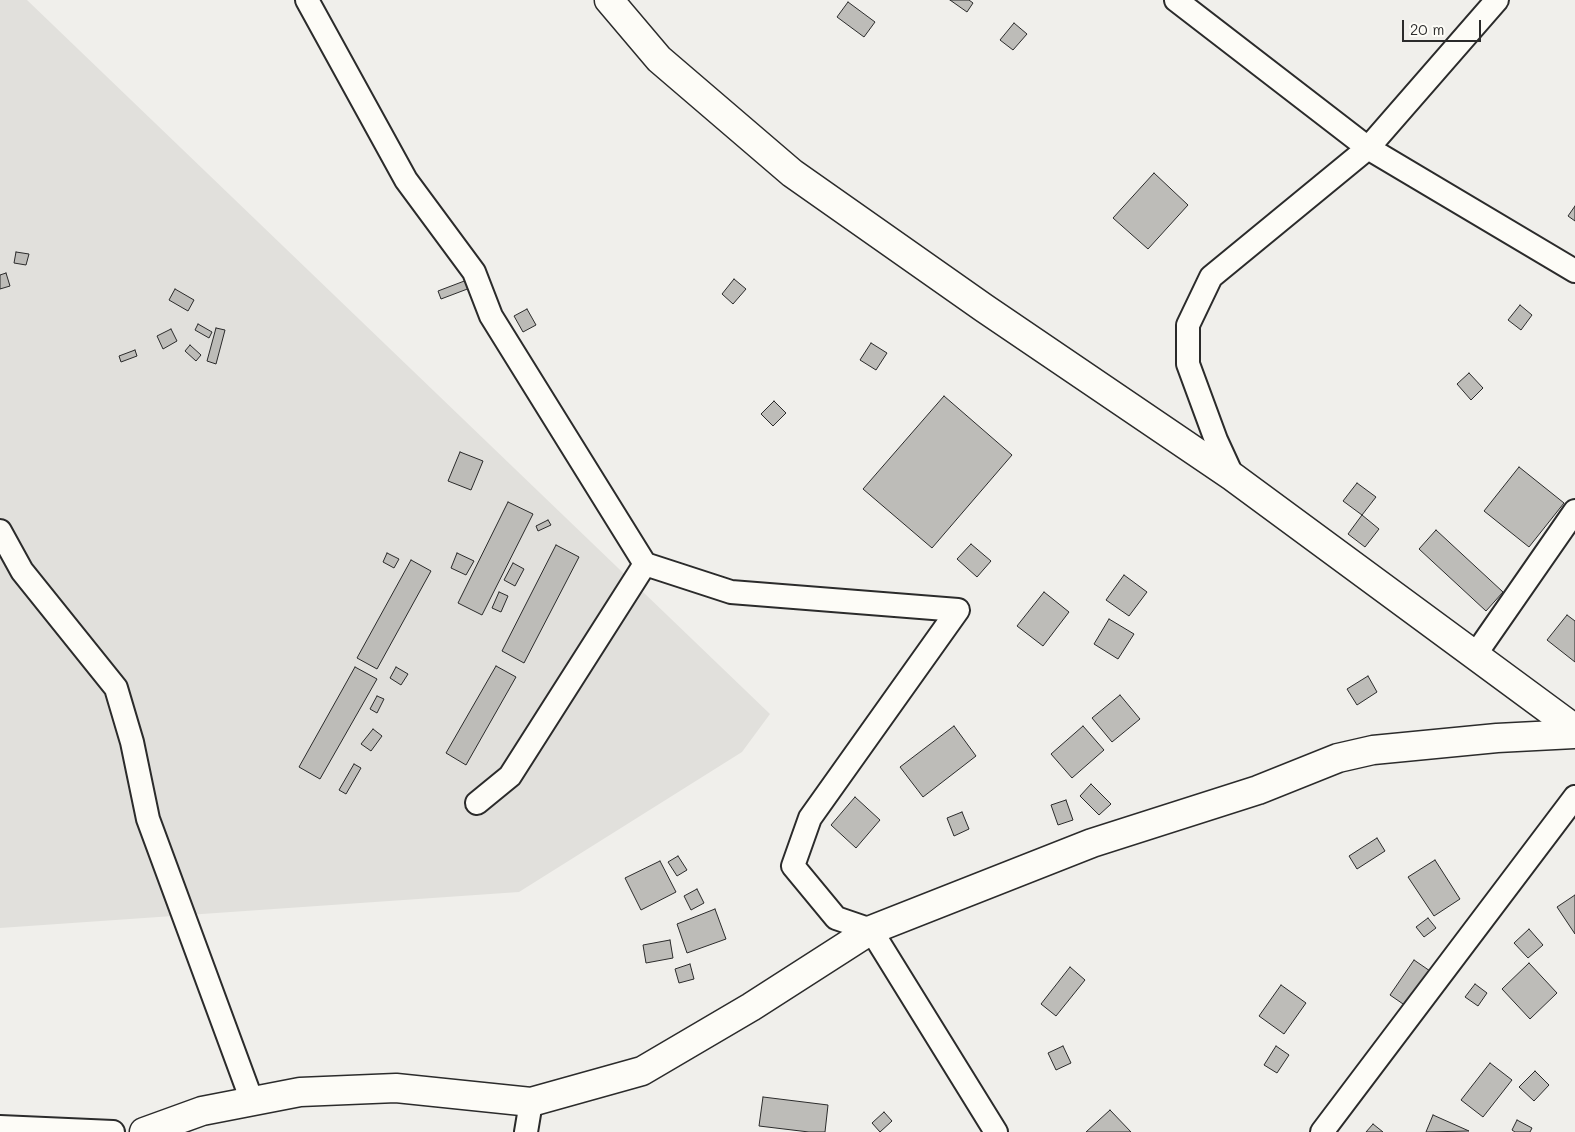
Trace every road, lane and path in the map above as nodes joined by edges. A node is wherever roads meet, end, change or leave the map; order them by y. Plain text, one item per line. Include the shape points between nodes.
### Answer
1 (306, 0) edge
2 (609, 0) edge
3 (1497, 0) edge
4 (1177, 1) edge
5 (1368, 148) junction
6 (1575, 271) edge
7 (1233, 476) junction
8 (1575, 511) edge
9 (0, 531) edge
10 (645, 564) junction
11 (1475, 655) junction
12 (1575, 729) edge
13 (1575, 734) edge
14 (1575, 797) edge
15 (477, 803) dead end
16 (871, 930) junction
17 (252, 1101) junction
18 (531, 1102) junction
19 (0, 1127) edge
20 (113, 1132) edge
21 (144, 1132) edge
22 (526, 1132) edge
23 (996, 1132) edge
24 (1322, 1132) edge

1 - 10 street via 406,180 474,272 491,316
2 - 7 street via 659,59 792,173 984,308
3 - 5 street
4 - 5 street
5 - 6 street
5 - 7 street via 1211,277 1188,325 1188,364
7 - 11 street
8 - 11 street
9 - 17 street via 22,571 116,688 132,742 148,819
10 - 15 street via 510,776
10 - 16 street via 731,592 958,610 810,818 793,866 836,918
11 - 12 street
13 - 16 street via 1374,750 1338,758 1258,790 1092,843
14 - 24 street
16 - 18 street via 751,1007 642,1071
16 - 23 street
17 - 18 street via 300,1092 396,1088
17 - 21 street via 202,1111
18 - 22 street
19 - 20 street

